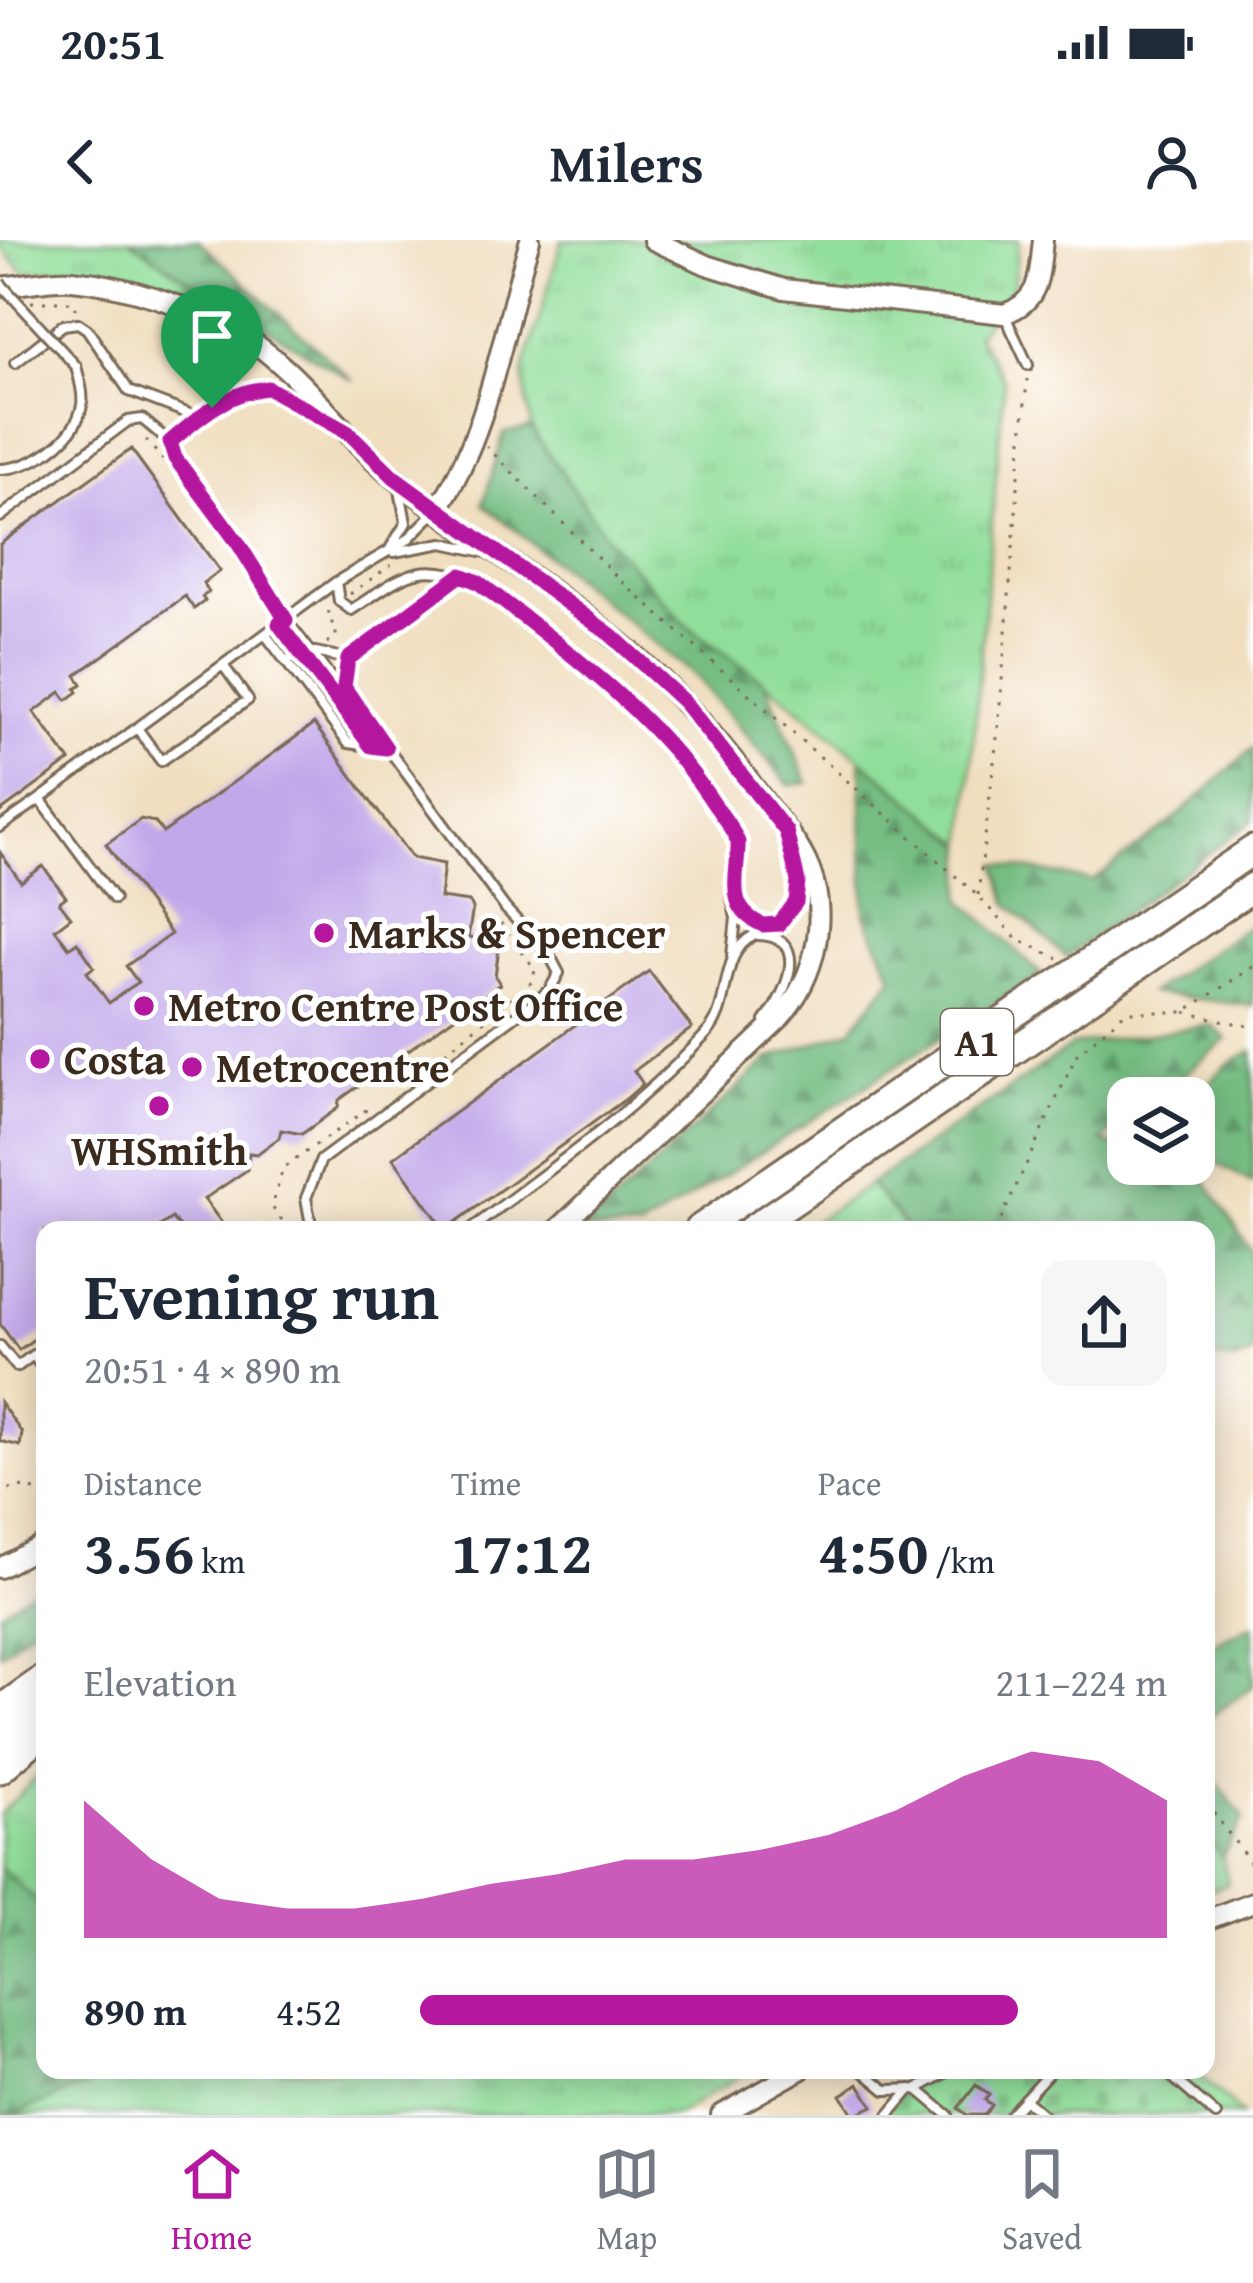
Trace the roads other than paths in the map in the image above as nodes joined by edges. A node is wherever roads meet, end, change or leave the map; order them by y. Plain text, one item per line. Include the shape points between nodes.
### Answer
1 (530, 240) edge
2 (653, 240) edge
3 (1042, 240) edge
4 (0, 285) edge
5 (174, 306) junction
6 (1004, 314) junction
7 (15, 363) dead end
8 (1028, 365) road end
9 (212, 408) junction
10 (200, 418) junction
11 (349, 433) junction
12 (170, 442) junction
13 (0, 469) edge
14 (394, 477) junction
15 (437, 510) junction
16 (0, 517) edge
17 (387, 554) junction
18 (501, 555) junction
19 (461, 575) junction
20 (336, 582) junction
21 (286, 620) junction
22 (266, 634) junction
23 (314, 654) junction
24 (348, 659) junction
25 (288, 664) junction
26 (223, 665) junction
27 (344, 687) junction
28 (137, 728) junction
29 (386, 748) junction
30 (40, 799) junction
31 (0, 827) edge
32 (786, 831) junction
33 (1253, 850) edge
34 (733, 874) junction
35 (1253, 887) edge
36 (114, 899) dead end
37 (731, 962) junction
38 (739, 1056) junction
39 (310, 1221) edge
40 (482, 1221) edge
41 (565, 1221) edge
42 (711, 1221) edge
43 (764, 1221) edge
44 (0, 1346) edge
45 (36, 1359) edge
46 (36, 1549) edge
47 (0, 1568) edge
48 (36, 1668) edge
49 (36, 1684) edge
50 (0, 1693) edge
51 (0, 1710) edge
52 (36, 1716) edge
53 (36, 1739) edge
54 (0, 1742) edge
55 (0, 1769) edge
56 (1253, 1902) edge
57 (1215, 1916) edge
58 (784, 2079) edge
59 (873, 2079) edge
60 (933, 2079) edge
61 (1043, 2079) edge
62 (1174, 2079) edge
63 (914, 2089) junction
64 (1024, 2099) junction
65 (721, 2115) edge
66 (889, 2115) edge
67 (948, 2115) edge
68 (1010, 2115) edge
69 (1042, 2115) edge
70 (1216, 2115) edge

1 - 15 street via 474,439
2 - 6 street via 784,289
3 - 6 street via 1038,282 1023,307
4 - 5 street via 70,280
4 - 13 lane, bridge via 76,366 82,406 70,433 33,459
5 - 9 lane via 222,350 225,380
5 - 11 street via 239,334
6 - 8 lane
7 - 10 lane via 63,325 78,323 129,391
9 - 10 lane
9 - 11 lane via 268,388
10 - 12 lane
11 - 14 street
12 - 16 lane via 142,419 128,421
12 - 21 lane
14 - 15 street
14 - 17 lane via 406,523
15 - 17 lane
15 - 18 street
17 - 18 lane via 443,543
17 - 20 lane
18 - 32 street via 659,677
19 - 20 lane via 416,570 351,610 339,601
19 - 24 lane
19 - 34 lane via 607,683 668,745 734,832
20 - 21 lane
21 - 22 lane
21 - 23 lane
22 - 25 lane
22 - 26 lane
23 - 24 lane
23 - 25 lane via 297,648
23 - 27 lane
24 - 27 lane
25 - 29 lane via 348,742
26 - 28 lane
26 - 28 lane via 248,700 161,761
27 - 29 lane
28 - 30 lane
29 - 39 lane via 506,909 550,954 558,978 321,1160 306,1198
30 - 31 lane
30 - 36 lane
32 - 34 lane via 799,891 779,924 749,918
32 - 38 street via 818,894 819,930 797,996
33 - 42 highway, A1
34 - 37 lane
35 - 43 highway, A1
37 - 38 lane via 746,939 762,935 779,941 790,967 786,993
37 - 40 lane via 712,1028 613,1125
38 - 41 street
44 - 45 lane via 17,1367
46 - 47 street
48 - 50 highway
49 - 51 highway
52 - 54 highway
53 - 55 highway
56 - 57 street
58 - 65 street
59 - 63 lane via 886,2090
60 - 63 lane
61 - 64 lane
62 - 70 lane
63 - 66 lane
63 - 67 lane
64 - 68 lane
64 - 69 lane

